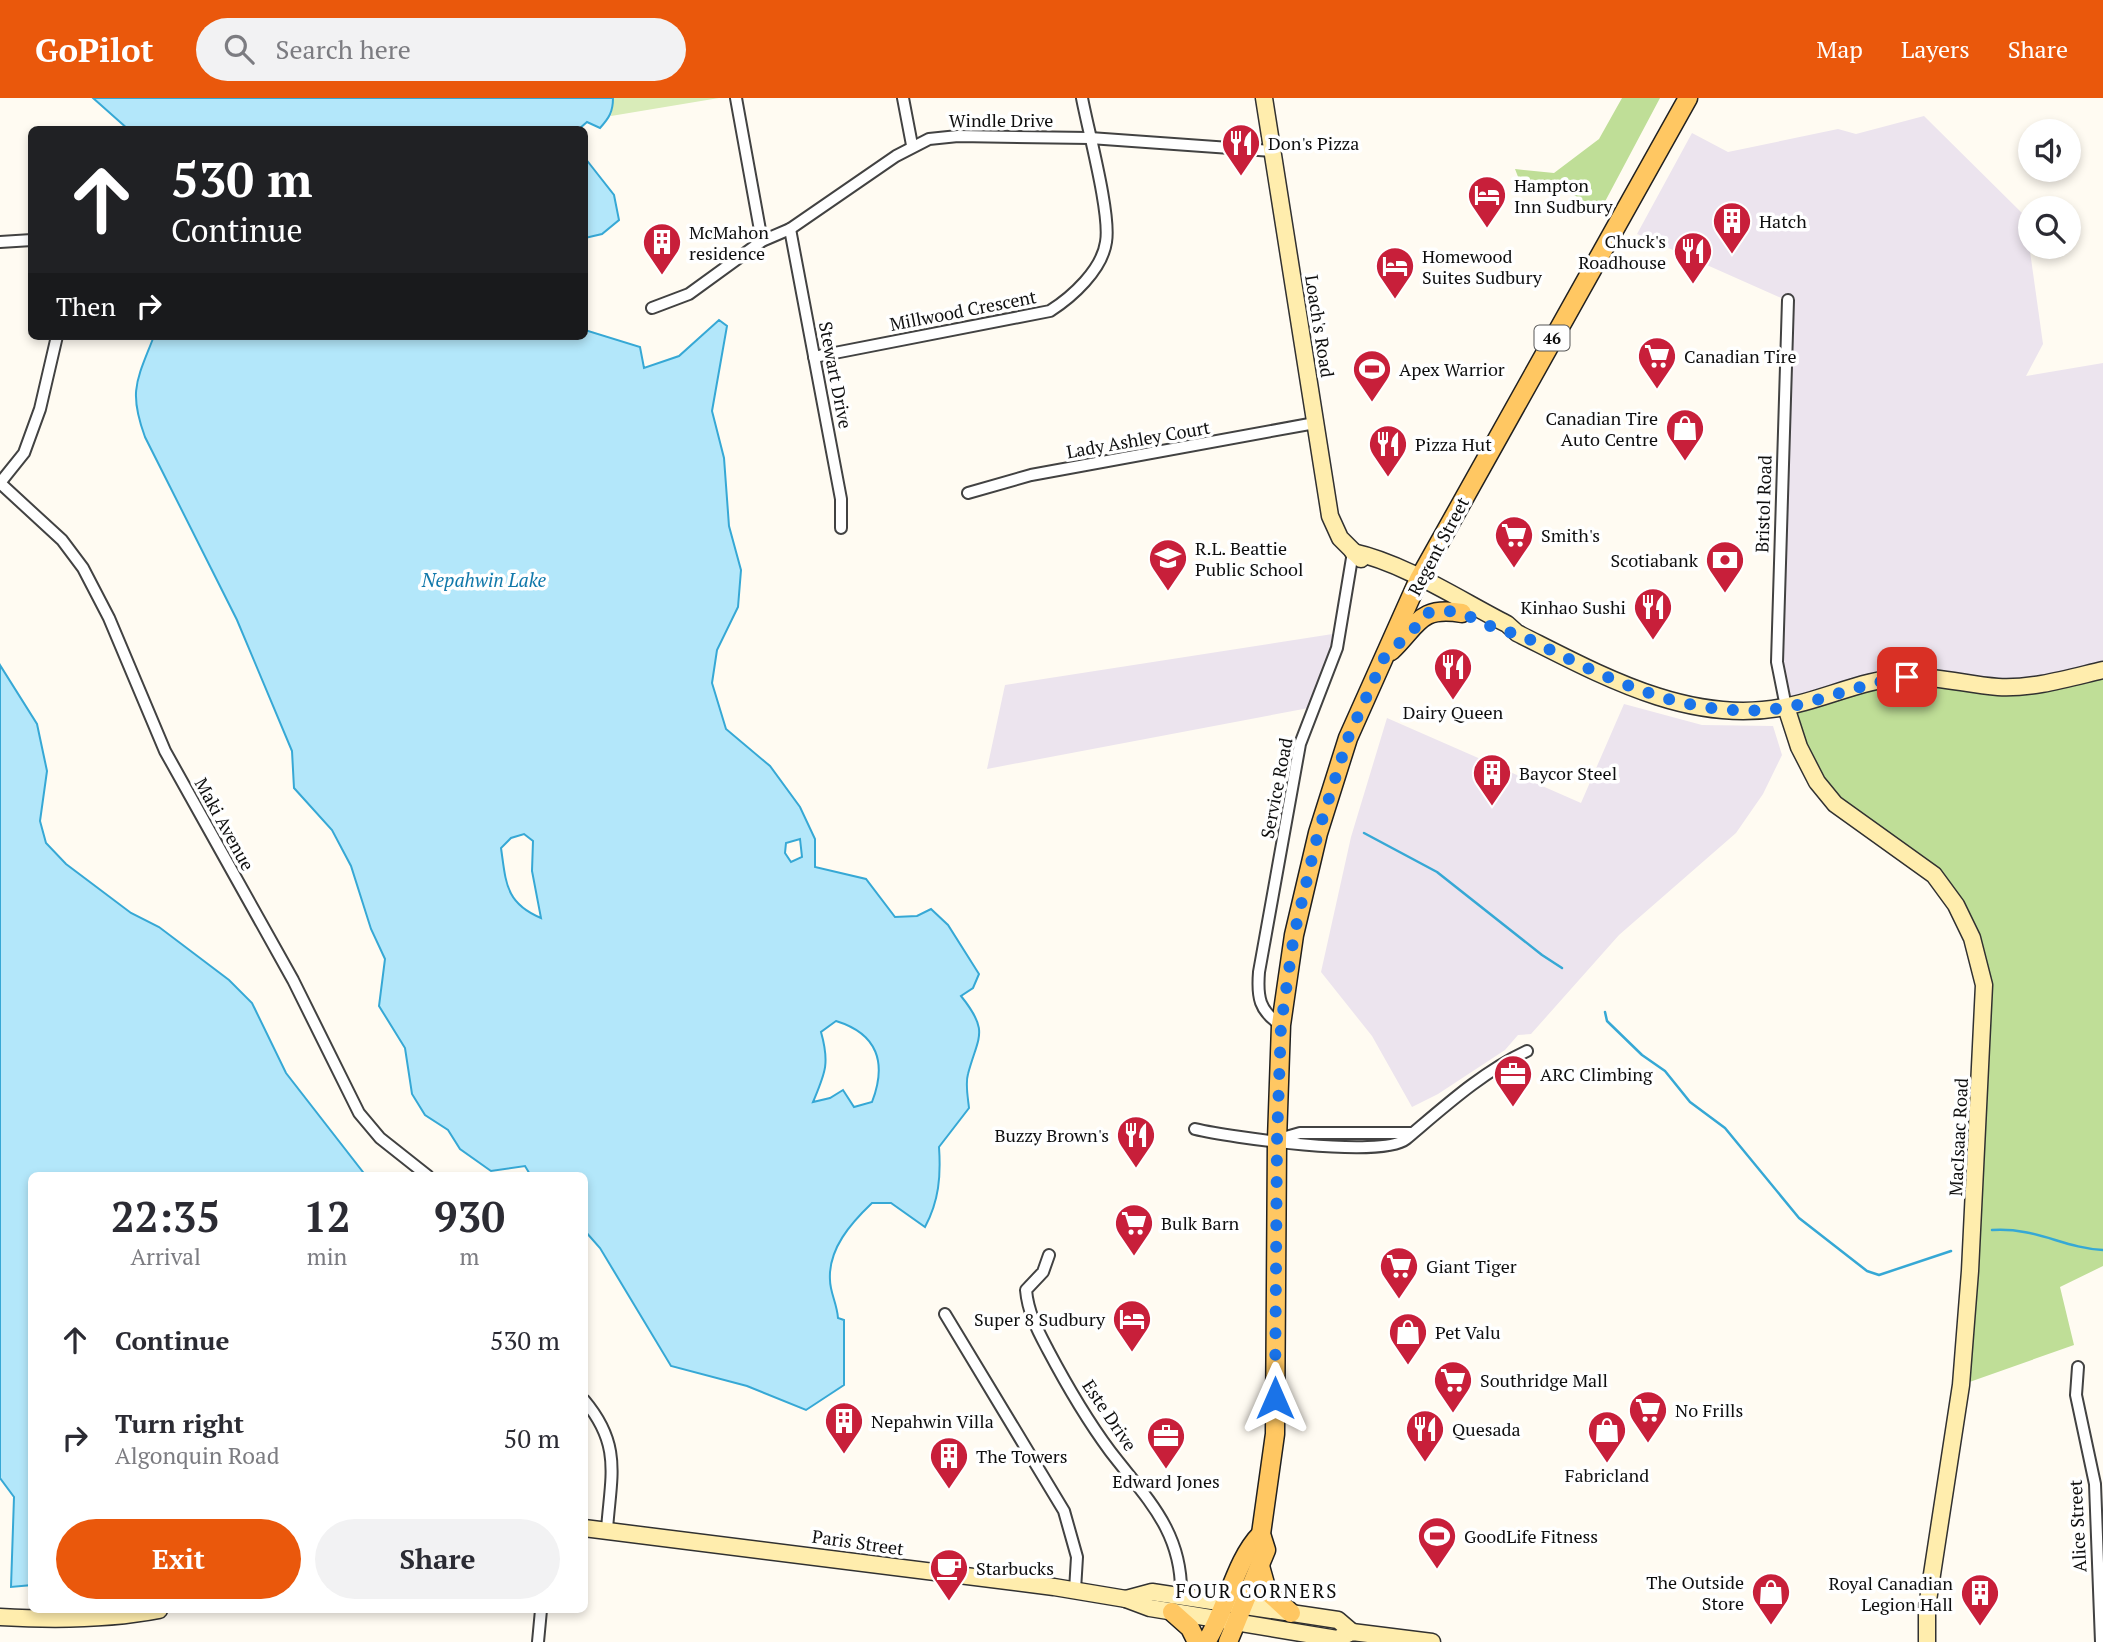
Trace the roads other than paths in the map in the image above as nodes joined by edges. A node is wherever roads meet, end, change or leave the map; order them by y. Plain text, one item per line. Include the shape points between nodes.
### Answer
1 (736, 98) edge
2 (903, 98) edge
3 (1082, 98) edge
4 (1264, 98) edge
5 (1688, 98) edge
6 (1090, 138) junction
7 (912, 145) junction
8 (1273, 151) junction
9 (790, 229) junction
10 (28, 240) edge
11 (762, 241) junction
12 (0, 242) edge
13 (1788, 300) dead end
14 (652, 308) dead end
15 (56, 340) edge
16 (814, 357) junction
17 (1315, 423) junction
18 (968, 493) dead end
19 (841, 528) dead end
20 (1353, 552) junction
21 (1417, 584) junction
22 (1462, 613) junction
23 (1517, 633) junction
24 (1384, 658) junction
25 (2103, 670) edge
26 (1786, 707) junction
27 (1281, 1025) junction
28 (1527, 1051) dead end
29 (1195, 1129) dead end
30 (1277, 1140) junction
31 (423, 1172) edge
32 (1049, 1255) dead end
33 (945, 1314) dead end
34 (2078, 1367) dead end
35 (588, 1405) edge
36 (588, 1528) edge
37 (607, 1529) junction
38 (1261, 1534) junction
39 (2100, 1541) edge
40 (1261, 1566) junction
41 (1074, 1590) junction
42 (1176, 1604) junction
43 (1236, 1610) junction
44 (143, 1613) edge
45 (541, 1613) edge
46 (1291, 1613) junction
47 (0, 1617) edge
48 (1219, 1619) junction
49 (1352, 1632) junction
50 (538, 1642) edge
51 (1197, 1642) edge
52 (1206, 1642) edge
53 (1228, 1642) edge
54 (1432, 1642) edge
55 (1927, 1642) edge
56 (2101, 1642) edge

1 - 11 street
2 - 7 street
3 - 6 street, Millwood Crescent
4 - 8 street, Loach's Road
5 - 21 main road, Regent Street / 46
6 - 7 street, Windle Drive via 958,136
6 - 8 street, Windle Drive
6 - 16 street, Millwood Crescent via 1107,242 1097,264 1069,299 1049,311
7 - 9 street, Windle Drive
8 - 17 street, Loach's Road
9 - 11 street, Windle Drive
9 - 16 street, Stewart Drive
10 - 12 street
11 - 14 street, Windle Drive via 689,294
13 - 26 street, Bristol Road via 1777,662
15 - 31 street, Maki Avenue via 40,409 23,453 0,483 62,540 83,568 165,751 293,980 359,1113 380,1138
16 - 19 street, Stewart Drive via 841,499
17 - 18 street, Lady Ashley Court via 1031,475
17 - 20 street, Loach's Road via 1330,516
20 - 21 street via 1370,556
20 - 27 street, Service Road via 1337,648 1300,744 1259,972 1257,994 1263,1012
21 - 22 street
21 - 23 street via 1507,624
21 - 24 main road, Regent Street / 46
22 - 23 street via 1503,632
22 - 24 main road via 1440,610 1424,614
23 - 26 street via 1644,693 1691,706 1734,711
24 - 27 main road, Regent Street / 46 via 1348,738 1318,833 1294,935
25 - 26 street via 2025,686 1929,677 1880,680
26 - 55 street, MacIsaac Road via 1811,770 1835,804 1934,875 1956,905 1972,938 1984,985 1961,1385 1927,1607
27 - 30 main road, Regent Street / 46
28 - 30 street via 1489,1072 1411,1133 1300,1133
29 - 30 street
30 - 38 main road, Regent Street / 46 via 1275,1434
32 - 42 street, Este Drive via 1043,1272 1026,1290 1033,1322 1109,1450 1147,1494 1172,1540 1180,1562
33 - 41 street via 1064,1511 1077,1557
34 - 39 street, Alice Street via 2076,1395 2095,1484
35 - 37 street via 601,1420 612,1450
36 - 37 street, Paris Street
37 - 41 street, Paris Street
38 - 40 main road, Regent Street / 46 via 1266,1550
38 - 43 main road, Regent Street / 46 via 1250,1545
39 - 56 street, Alice Street
40 - 43 main road, Regent Street / 46
40 - 46 main road via 1267,1591
41 - 42 street, Paris Street
42 - 43 street, Paris Street
42 - 48 street, Paris Street
42 - 51 main road
43 - 46 street
43 - 48 main road, Regent Street / 46
43 - 49 street via 1337,1639
43 - 53 main road, Regent Street / 46
44 - 47 street
45 - 50 street
46 - 49 street via 1338,1620
48 - 52 main road, Regent Street / 46
49 - 54 street

